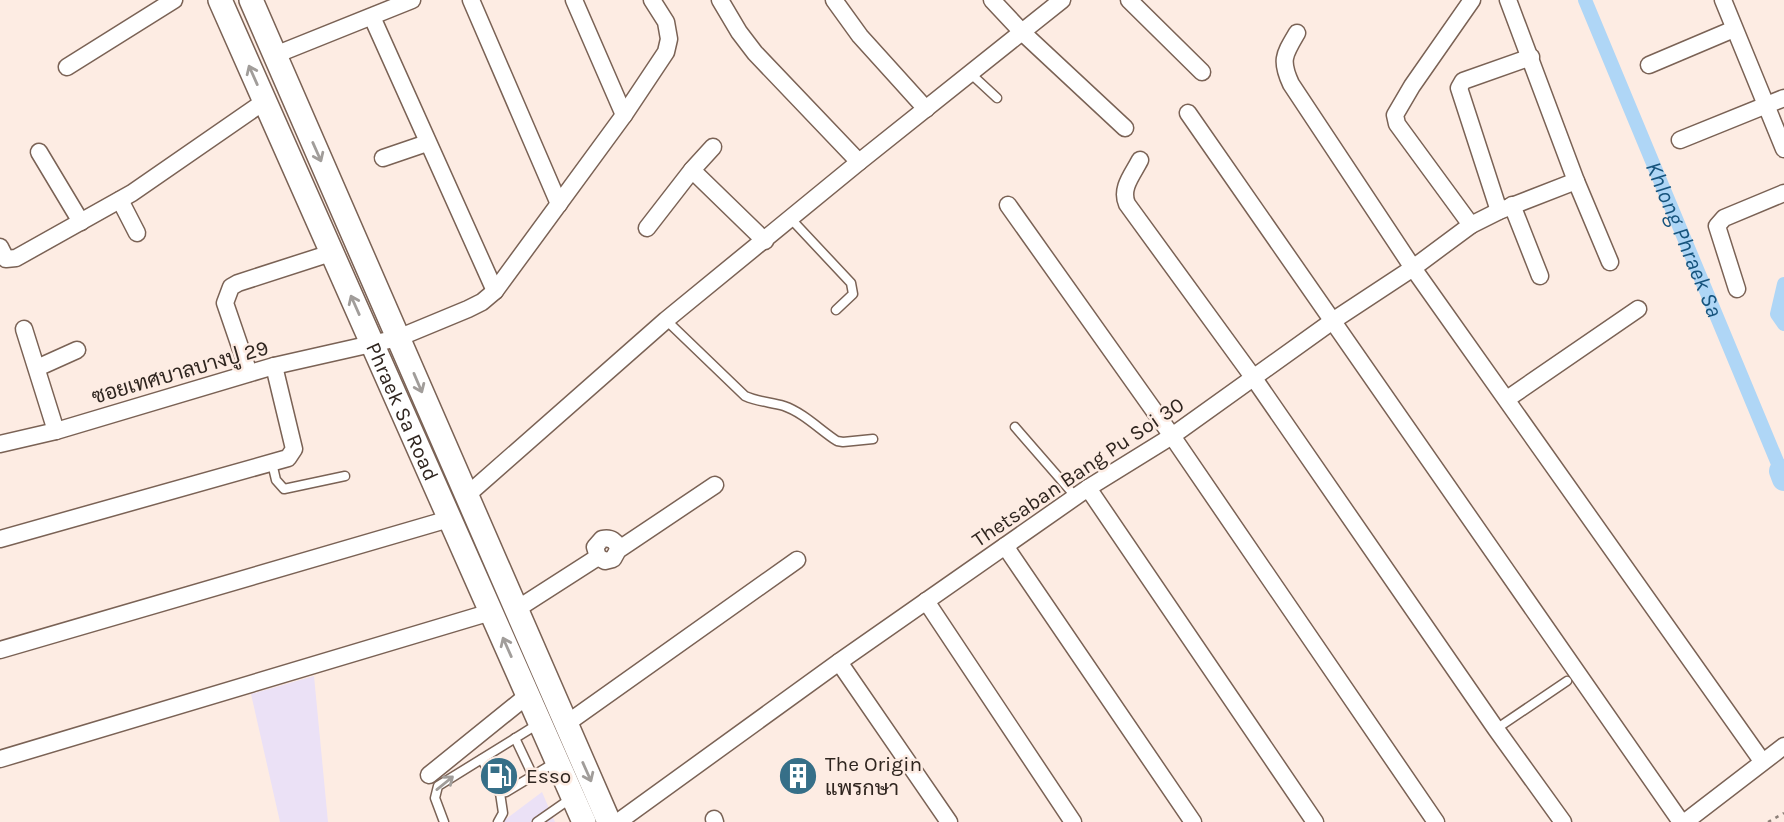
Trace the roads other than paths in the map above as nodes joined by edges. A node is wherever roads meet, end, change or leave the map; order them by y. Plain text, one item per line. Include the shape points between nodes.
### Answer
1 (174, 0) edge
2 (220, 0) edge
3 (251, 0) edge
4 (412, 0) edge
5 (471, 0) edge
6 (574, 0) edge
7 (652, 0) edge
8 (720, 0) edge
9 (834, 0) edge
10 (992, 0) edge
11 (1062, 0) edge
12 (1129, 0) edge
13 (1472, 0) edge
14 (1508, 0) edge
15 (1723, 0) edge
16 (372, 17) junction
17 (1734, 29) junction
18 (1022, 32) junction
19 (1297, 33) dead end
20 (275, 55) junction
21 (1531, 57) junction
22 (1649, 65) dead end
23 (66, 67) dead end
24 (1202, 72) dead end
25 (970, 74) junction
26 (997, 98) dead end
27 (1784, 98) edge
28 (265, 101) junction
29 (1767, 105) junction
30 (926, 109) junction
31 (1188, 113) dead end
32 (624, 115) junction
33 (1125, 128) dead end
34 (1680, 140) dead end
35 (427, 143) junction
36 (713, 147) dead end
37 (1784, 149) edge
38 (39, 152) dead end
39 (383, 158) dead end
40 (1140, 160) dead end
41 (859, 162) junction
42 (692, 170) junction
43 (1576, 181) junction
44 (1784, 193) edge
45 (120, 200) junction
46 (558, 204) junction
47 (1008, 205) dead end
48 (1506, 208) junction
49 (791, 219) junction
50 (81, 222) junction
51 (1471, 225) junction
52 (647, 228) dead end
53 (137, 233) dead end
54 (765, 241) junction
55 (0, 247) edge
56 (331, 253) junction
57 (1610, 262) dead end
58 (1413, 268) junction
59 (1540, 276) dead end
60 (1737, 289) dead end
61 (495, 291) junction
62 (1638, 309) dead end
63 (836, 310) dead end
64 (666, 320) junction
65 (1334, 320) junction
66 (24, 329) dead end
67 (398, 338) junction
68 (372, 344) junction
69 (77, 350) dead end
70 (274, 366) junction
71 (37, 368) junction
72 (249, 373) junction
73 (1253, 377) junction
74 (1507, 399) junction
75 (1014, 427) dead end
76 (56, 431) junction
77 (1172, 436) junction
78 (873, 439) dead end
79 (0, 444) edge
80 (272, 463) junction
81 (345, 476) dead end
82 (715, 485) dead end
83 (1082, 492) junction
84 (466, 496) junction
85 (449, 519) junction
86 (0, 539) edge
87 (1005, 546) junction
88 (797, 560) dead end
89 (926, 601) junction
90 (517, 609) junction
91 (491, 612) junction
92 (0, 650) edge
93 (839, 662) junction
94 (1567, 681) dead end
95 (528, 695) junction
96 (541, 723) junction
97 (566, 724) junction
98 (1496, 729) junction
99 (515, 738) junction
100 (1784, 746) edge
101 (482, 758) junction
102 (0, 759) edge
103 (557, 761) junction
104 (1762, 761) junction
105 (429, 775) dead end
106 (533, 776) junction
107 (500, 793) junction
108 (577, 812) edge
109 (444, 822) edge
110 (498, 822) edge
111 (537, 822) edge
112 (609, 822) edge
113 (618, 822) edge
114 (948, 822) edge
115 (1073, 822) edge
116 (1193, 822) edge
117 (1315, 822) edge
118 (1436, 822) edge
119 (1563, 822) edge
120 (1683, 822) edge

1 - 23 street
28 -> 2 main road, Phraek Sa Road
3 - 20 main road, Phraek Sa Road
4 - 16 street
5 - 46 street
6 - 32 street
7 - 32 street via 666,22 666,52
8 - 41 street via 755,53
9 - 30 street
10 - 18 street
11 - 18 street
12 - 24 street
13 - 51 street via 1395,115
14 - 21 street
15 - 17 street
16 - 20 street
16 - 35 street
17 - 22 street
17 - 29 street
18 - 25 street
18 - 33 street
19 - 58 street via 1283,62 1291,84
20 -> 67 main road, Phraek Sa Road
21 - 43 street
21 - 48 street via 1463,81 1459,88
25 - 26 lane
25 - 30 street
27 - 29 street
28 - 45 street
28 - 56 main road, Phraek Sa Road
29 - 34 street
29 - 37 street
30 - 41 street
31 - 65 street
32 - 46 street
35 - 39 street
35 - 61 street
36 - 42 street
38 - 50 street
40 - 73 street via 1125,189 1127,204
41 - 49 street
42 - 52 street
42 - 54 street
43 - 48 street, Thetsaban Bang Pu Soi 30
43 - 57 street
44 - 60 street via 1724,218 1717,226
45 - 50 street
45 - 53 street
46 - 61 street
47 - 77 street
48 - 51 street, Thetsaban Bang Pu Soi 30
48 - 59 street
49 - 54 street
49 - 63 lane via 851,283 853,294
50 - 55 street via 11,260
51 - 58 street, Thetsaban Bang Pu Soi 30
54 - 64 street
68 -> 56 main road, Phraek Sa Road
56 - 72 street via 232,287 225,303
58 - 65 street, Thetsaban Bang Pu Soi 30
58 - 74 street
61 - 67 street, ซอยเทศบาลบางปู 29 via 468,309
62 - 74 street
64 - 78 lane via 745,396 785,406 837,441
64 - 84 street
65 - 73 street, Thetsaban Bang Pu Soi 30
65 - 120 street
66 - 71 street
67 - 68 street, ซอยเทศบาลบางปู 29
67 -> 84 main road, Phraek Sa Road
68 - 70 street, ซอยเทศบาลบางปู 29
68 - 85 main road, Phraek Sa Road
69 - 71 street
70 - 72 street, ซอยเทศบาลบางปู 29
70 - 80 street via 294,449 288,458
71 - 76 street
72 - 76 street, ซอยเทศบาลบางปู 29
73 - 77 street, Thetsaban Bang Pu Soi 30
73 - 98 street
74 - 104 street
75 - 83 lane
76 - 79 street, ซอยเทศบาลบางปู 29
77 - 83 street, Thetsaban Bang Pu Soi 30
77 - 118 street
80 - 81 lane via 284,489
80 - 86 street
82 - 90 street via 618,550 616,557 609,561 598,557
83 - 87 street, Thetsaban Bang Pu Soi 30
83 - 117 street
84 - 90 main road, Phraek Sa Road
85 - 91 main road, Phraek Sa Road
85 - 92 street
87 - 89 street, Thetsaban Bang Pu Soi 30
87 - 116 street
88 - 97 street
89 - 93 street, Thetsaban Bang Pu Soi 30
89 - 115 street
90 - 97 main road, Phraek Sa Road
95 -> 91 main road, Phraek Sa Road
91 - 102 street
93 - 113 street, Thetsaban Bang Pu Soi 30
93 - 114 street
94 - 98 lane
95 - 96 main road, Phraek Sa Road
95 - 105 street
96 - 99 lane
96 - 103 main road, Phraek Sa Road
97 -> 112 main road, Phraek Sa Road
98 - 119 street
99 - 101 lane
99 - 106 lane
100 - 104 street
101 - 107 lane
109 -> 101 lane via 435,798 438,786
103 - 106 lane
103 - 108 main road, Phraek Sa Road
104 - 120 street
106 - 107 lane
107 - 110 lane via 503,813
108 - 111 lane

